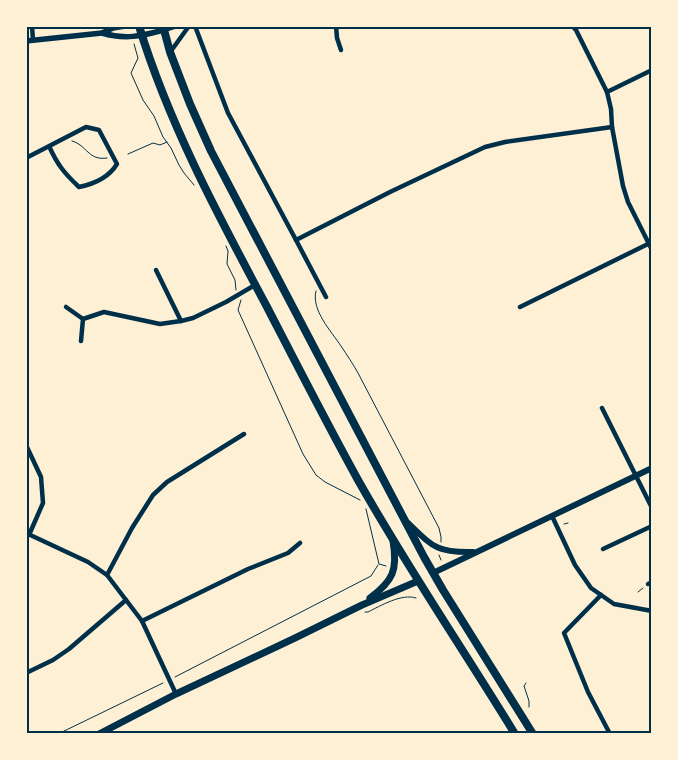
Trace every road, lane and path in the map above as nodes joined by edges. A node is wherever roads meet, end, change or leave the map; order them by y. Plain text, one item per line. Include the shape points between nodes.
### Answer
1 (32, 26) edge
2 (125, 26) edge
3 (139, 26) edge
4 (177, 26) edge
5 (189, 26) edge
6 (195, 26) edge
7 (336, 26) edge
8 (572, 26) edge
9 (113, 27) edge
10 (164, 28) edge
11 (102, 33) junction
12 (142, 36) junction
13 (132, 38) junction
14 (30, 40) edge
15 (341, 50) dead end
16 (170, 52) junction
17 (652, 70) edge
18 (607, 92) junction
19 (612, 127) junction
20 (70, 141) dead end
21 (167, 141) junction
22 (49, 146) junction
23 (128, 154) dead end
24 (110, 156) dead end
25 (26, 158) edge
26 (196, 187) dead end
27 (296, 240) junction
28 (648, 244) junction
29 (225, 245) dead end
30 (652, 250) edge
31 (156, 270) dead end
32 (255, 285) junction
33 (321, 288) junction
34 (238, 294) junction
35 (326, 297) dead end
36 (66, 307) dead end
37 (520, 307) dead end
38 (83, 319) junction
39 (181, 321) junction
40 (81, 342) dead end
41 (602, 408) dead end
42 (244, 434) dead end
43 (26, 445) edge
44 (652, 468) edge
45 (636, 476) junction
46 (362, 502) dead end
47 (365, 507) dead end
48 (652, 508) edge
49 (552, 516) junction
50 (404, 520) junction
51 (568, 523) dead end
52 (564, 524) dead end
53 (652, 526) edge
54 (28, 534) edge
55 (392, 537) junction
56 (300, 543) dead end
57 (440, 549) junction
58 (603, 549) dead end
59 (477, 552) junction
60 (441, 560) dead end
61 (379, 564) junction
62 (394, 569) junction
63 (433, 573) junction
64 (106, 575) junction
65 (418, 581) junction
66 (601, 595) junction
67 (416, 598) dead end
68 (126, 600) junction
69 (362, 605) junction
70 (350, 611) junction
71 (652, 611) edge
72 (142, 621) junction
73 (26, 673) edge
74 (170, 680) junction
75 (526, 683) dead end
76 (176, 694) junction
77 (529, 707) dead end
78 (58, 734) edge
79 (99, 734) edge
80 (515, 734) edge
81 (533, 734) edge
82 (610, 734) edge

1 - 14 street
2 - 9 street
3 - 12 highway
4 - 10 street
5 - 16 street
6 - 27 street via 228,113
7 - 15 street
8 - 18 street
9 - 11 street
10 - 12 street
10 - 16 highway
11 - 13 street
11 - 14 street
12 - 13 street
12 - 32 highway via 179,133
13 - 21 path via 138,58 132,77
16 - 50 highway via 211,151
17 - 18 street
18 - 19 street
19 - 27 street via 485,146
19 - 28 street via 623,186
20 - 24 path via 80,144 95,157 104,159
21 - 23 path via 160,145 153,143
21 - 26 path via 184,173
22 - 22 street via 86,127 99,130 116,164 112,172 90,185 79,186 65,174
22 - 25 street
27 - 33 street
28 - 30 street
28 - 37 street
29 - 34 path via 227,264
31 - 39 street
32 - 34 street
32 - 55 highway
33 - 35 street
33 - 57 path via 316,290 317,306 358,373 438,528 442,537
34 - 39 street
34 - 46 path via 241,300 238,310 311,467 325,482
36 - 38 street
38 - 39 street via 104,312 160,324
38 - 40 street
41 - 45 street
42 - 64 street via 167,482 153,495
43 - 54 street via 41,476 43,503
44 - 45 main road
45 - 48 street
45 - 49 main road
47 - 61 path
49 - 59 main road
49 - 66 street via 575,565 591,588
50 - 57 main road
50 - 63 highway
51 - 52 path
53 - 58 street
54 - 64 street via 88,562
55 - 62 main road
55 - 65 highway
56 - 72 street via 288,553
57 - 59 main road
57 - 60 path
59 - 63 main road
61 - 62 path
61 - 74 path via 371,576
62 - 69 main road via 385,586
63 - 65 highway
63 - 81 highway
64 - 68 street
65 - 69 main road
65 - 80 highway
66 - 71 street via 614,604
66 - 82 street via 564,633 588,692
67 - 70 path via 410,596 394,600 368,612
68 - 72 street
68 - 73 street via 69,649
69 - 70 main road
70 - 76 main road
72 - 74 street
74 - 76 street
74 - 78 path
75 - 77 path
76 - 79 main road

